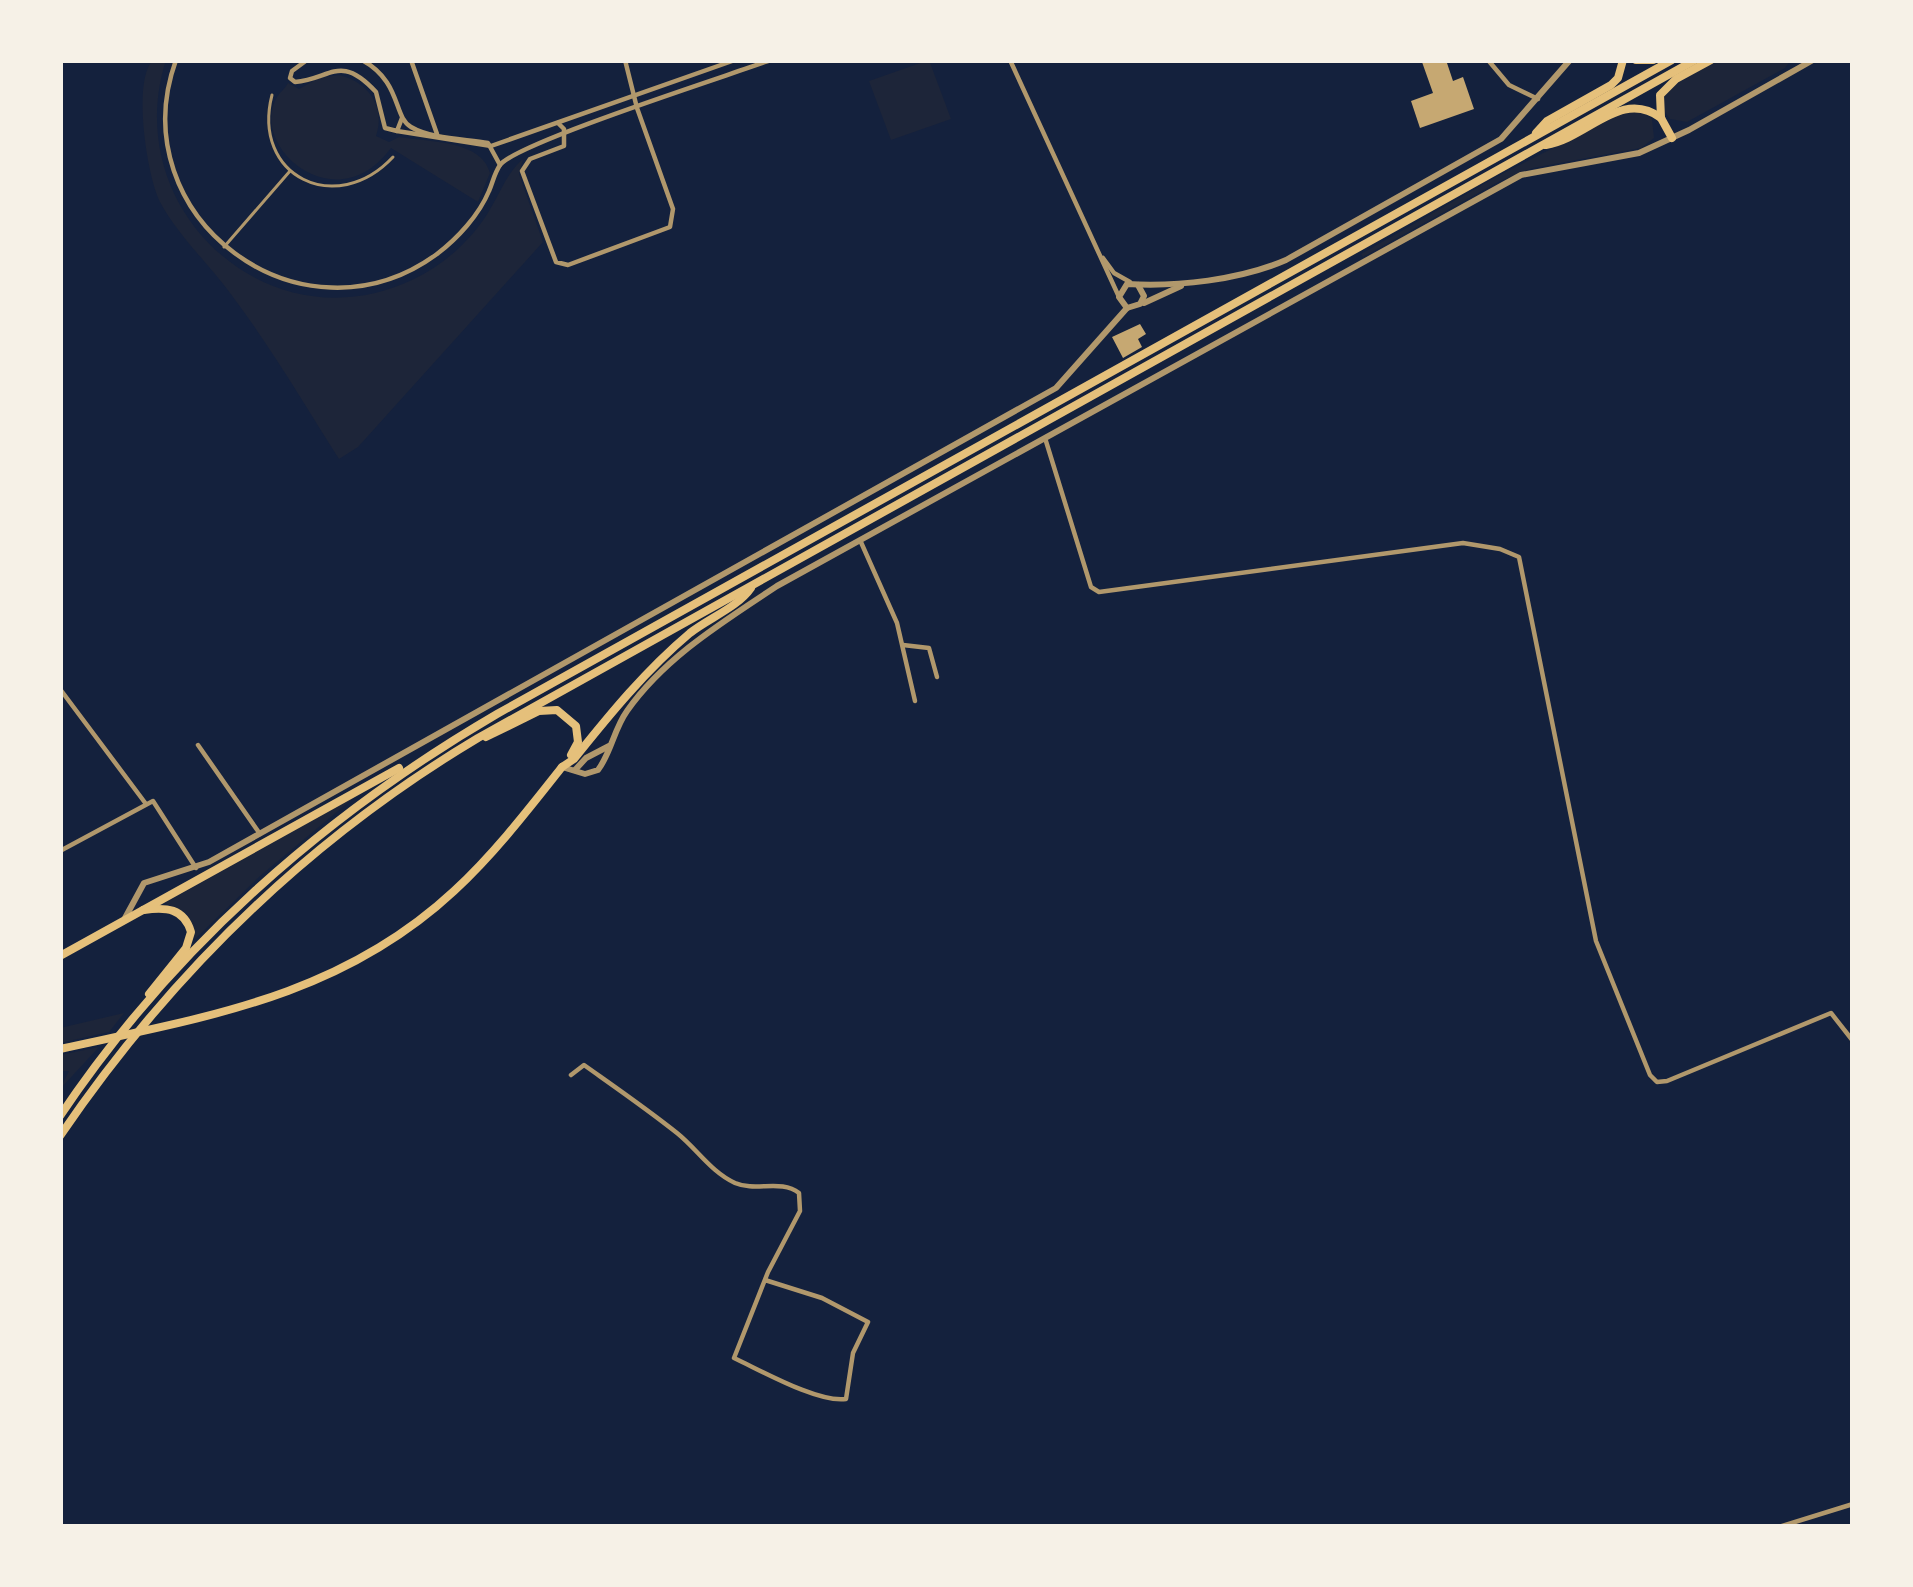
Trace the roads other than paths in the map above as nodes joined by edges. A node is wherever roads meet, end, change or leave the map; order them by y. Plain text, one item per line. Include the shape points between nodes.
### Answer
1 (176, 60) edge
2 (308, 60) edge
3 (362, 60) edge
4 (410, 60) edge
5 (625, 60) edge
6 (735, 60) edge
7 (771, 60) edge
8 (1010, 60) edge
9 (1492, 60) edge
10 (1570, 60) edge
11 (1623, 60) edge
12 (1636, 60) edge
13 (1653, 60) edge
14 (1672, 60) edge
15 (1695, 60) edge
16 (1711, 60) edge
17 (1812, 60) edge
18 (272, 95) dead end
19 (636, 96) junction
20 (1538, 99) junction
21 (637, 108) junction
22 (578, 116) junction
23 (402, 118) junction
24 (1661, 118) junction
25 (558, 124) junction
26 (585, 127) junction
27 (397, 131) junction
28 (437, 134) junction
29 (562, 135) junction
30 (1672, 138) junction
31 (1535, 143) junction
32 (491, 146) junction
33 (393, 158) dead end
34 (500, 166) junction
35 (290, 171) junction
36 (224, 247) junction
37 (1100, 254) junction
38 (1191, 282) junction
39 (1135, 284) junction
40 (1119, 297) junction
41 (1141, 304) junction
42 (1127, 308) junction
43 (1045, 438) junction
44 (860, 540) junction
45 (752, 586) junction
46 (902, 645) junction
47 (937, 677) dead end
48 (60, 689) edge
49 (915, 701) dead end
50 (478, 738) junction
51 (611, 743) junction
52 (198, 745) dead end
53 (438, 748) junction
54 (562, 767) junction
55 (575, 770) junction
56 (146, 805) junction
57 (260, 834) junction
58 (60, 838) edge
59 (63, 849) edge
60 (196, 868) junction
61 (138, 889) junction
62 (143, 910) junction
63 (124, 921) junction
64 (60, 956) edge
65 (136, 1016) junction
66 (1853, 1042) edge
67 (60, 1049) edge
68 (571, 1075) dead end
69 (60, 1116) edge
70 (60, 1136) edge
71 (765, 1280) junction
72 (1853, 1504) edge
73 (1779, 1527) edge

1 - 36 street via 167,101 171,160 192,208
2 - 27 street via 290,78 303,82 337,70 359,77 376,92 385,128
3 - 23 street via 388,79
4 - 28 street
5 - 19 street
6 - 19 street
7 - 21 street
8 - 37 street
9 - 20 street via 1509,85
10 - 20 street
11 - 31 main road via 1611,85 1547,121
12 - 13 main road
14 - 31 main road
15 - 31 main road
16 - 24 main road via 1665,87
17 - 30 street
18 - 35 lane via 268,127
19 - 21 street
19 - 22 street
20 - 38 street via 1501,139 1286,260
21 - 26 street
21 - 29 street via 674,222 568,266 552,256 522,171 530,159 564,146
22 - 25 street
22 - 26 street
23 - 27 street
23 - 28 street
24 - 30 main road
24 - 31 main road via 1631,105 1563,142
25 - 29 street
25 - 32 street
26 - 29 street
27 - 32 street
28 - 32 street
29 - 34 street
30 - 43 street via 1639,153 1521,176
31 - 45 main road
31 - 53 main road
32 - 34 street
33 - 35 lane via 352,187
34 - 36 street via 453,240 376,283 290,281
35 - 36 lane
37 - 39 street
37 - 40 street
38 - 39 street
38 - 41 street
39 - 40 street
39 - 41 street
40 - 42 street
41 - 42 street
42 - 57 street via 1056,388
43 - 44 street
43 - 66 street via 1099,592 1463,543 1519,557 1596,941 1650,1075 1667,1081 1831,1013
44 - 46 street
44 - 51 street via 682,653 623,716
45 - 50 main road
45 - 54 main road via 653,667
46 - 47 street via 929,648
46 - 49 street
48 - 56 street
50 - 54 main road via 545,709 562,711 578,736
50 - 70 main road via 359,816 263,896 143,1024
51 - 55 street
51 - 55 street via 598,770
52 - 57 street
53 - 62 main road
53 - 65 main road via 299,850
54 - 55 street
54 - 67 main road via 474,872 420,920 333,974 275,998
56 - 59 street
56 - 60 street via 153,801
57 - 60 street
58 - 59 street
60 - 61 street
61 - 62 street
61 - 63 street
62 - 63 main road
62 - 65 main road via 175,910 191,932
63 - 64 main road
65 - 69 main road
68 - 71 street via 584,1065 732,1181 800,1193 800,1211
71 - 71 street via 734,1358 846,1399 868,1322
72 - 73 street

